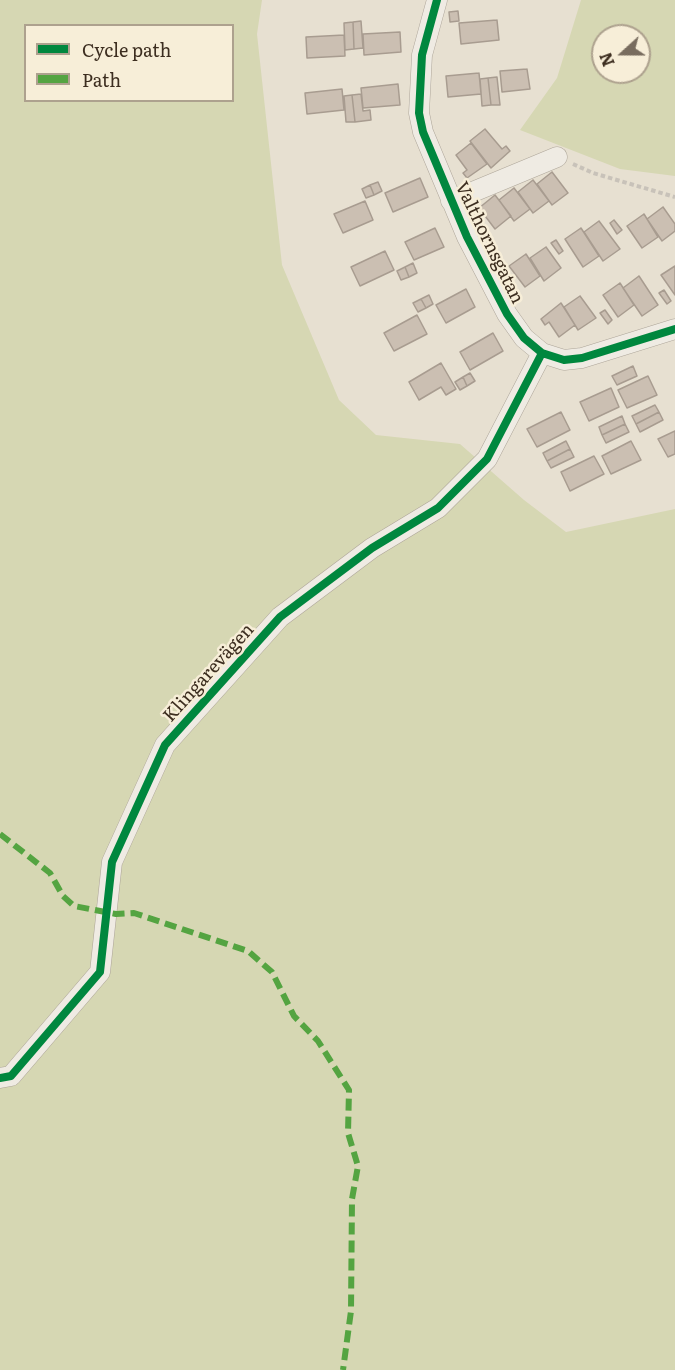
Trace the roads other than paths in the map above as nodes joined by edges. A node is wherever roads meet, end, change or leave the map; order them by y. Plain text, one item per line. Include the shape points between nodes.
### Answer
1 (437, 0) edge
2 (557, 157) road end
3 (451, 201) junction
4 (675, 329) edge
5 (542, 353) junction
6 (0, 1077) edge

1 - 3 street, Valthornsgatan via 422,55 419,113
2 - 3 street
3 - 5 street, Valthornsgatan via 507,314 524,338
4 - 5 street via 582,358 564,360
5 - 6 street, Klingarevägen via 487,459 438,508 372,548 280,617 165,744 112,862 100,972 11,1076

